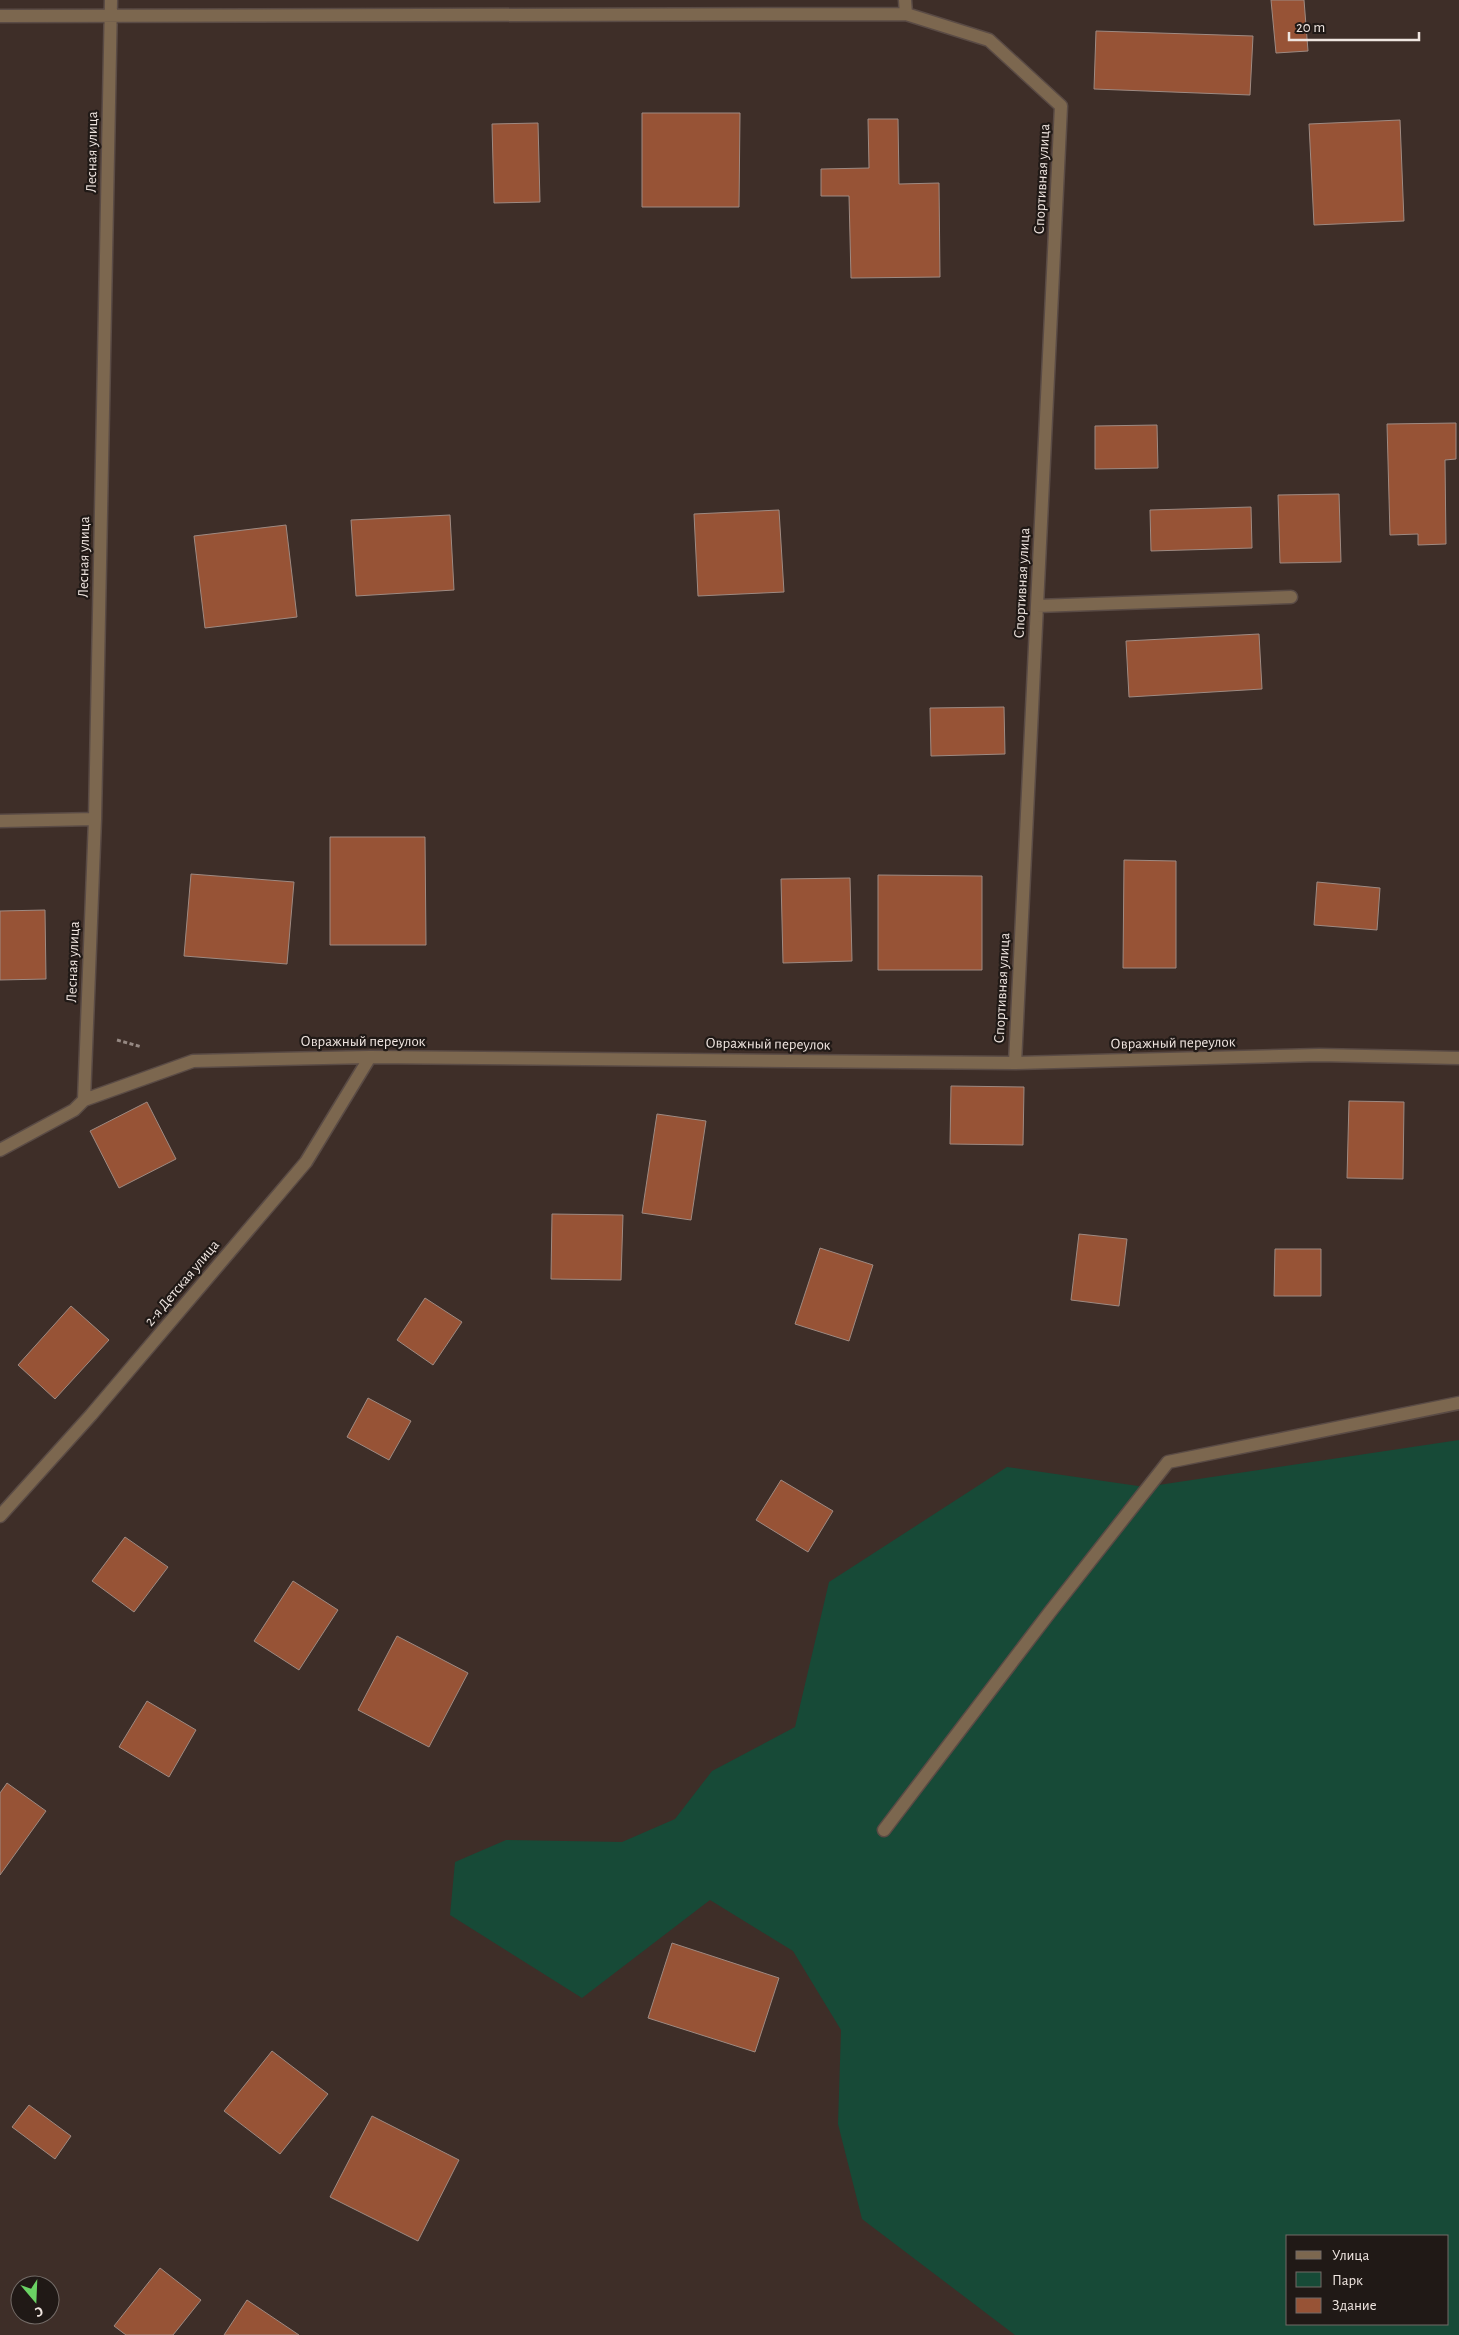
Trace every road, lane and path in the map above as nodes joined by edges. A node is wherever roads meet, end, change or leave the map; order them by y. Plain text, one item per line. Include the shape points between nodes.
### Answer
1 (111, 0) edge
2 (905, 0) edge
3 (906, 14) junction
4 (0, 16) edge
5 (111, 17) junction
6 (1291, 597) dead end
7 (1038, 606) junction
8 (95, 819) junction
9 (0, 821) edge
10 (370, 1057) junction
11 (1459, 1058) edge
12 (1015, 1063) junction
13 (84, 1100) junction
14 (0, 1150) edge
15 (1459, 1403) edge
16 (0, 1516) edge
17 (884, 1830) dead end

1 - 5 street, Лесная улица
2 - 3 street
3 - 5 street
3 - 7 street, Спортивная улица via 989,40 1061,106
4 - 5 street
5 - 8 street, Лесная улица
6 - 7 street
7 - 12 street, Спортивная улица
8 - 9 street
8 - 13 street, Лесная улица
10 - 12 street, Овражный переулок
10 - 13 street, Овражный переулок via 193,1061
10 - 16 street, 2-я Детская улица via 306,1162 91,1416
11 - 12 street, Овражный переулок via 1320,1056
13 - 14 street via 74,1110
15 - 17 street via 1168,1462

